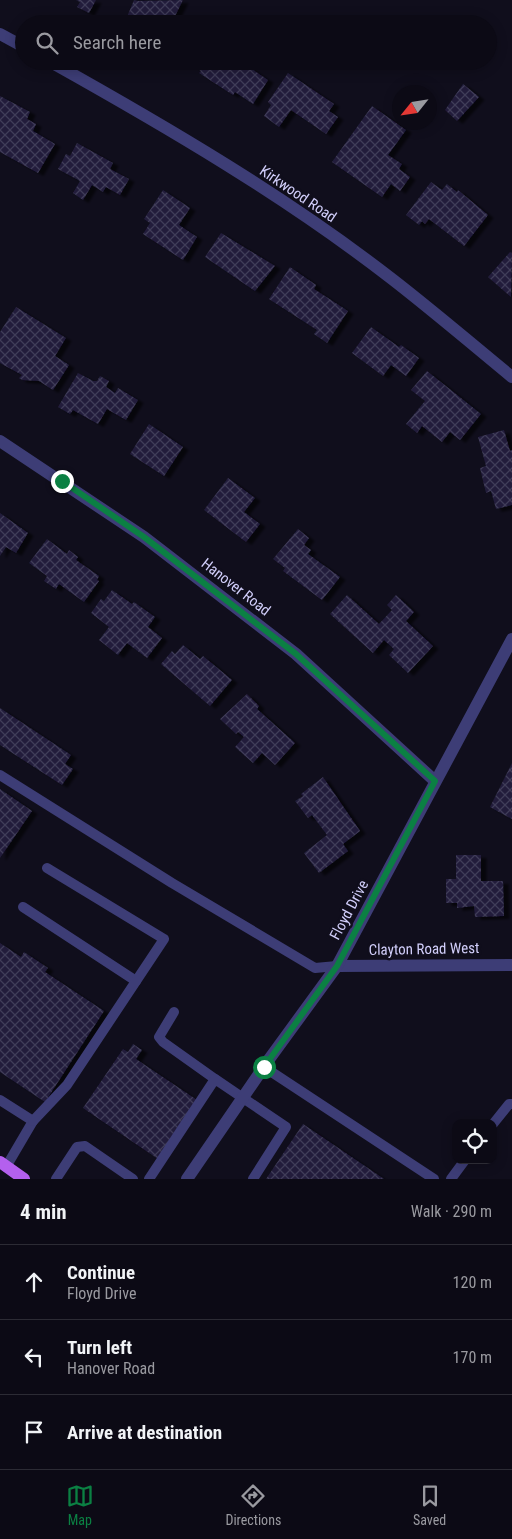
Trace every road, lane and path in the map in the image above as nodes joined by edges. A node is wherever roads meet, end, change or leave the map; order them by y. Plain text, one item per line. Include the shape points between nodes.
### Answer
1 (0, 34) edge
2 (15, 42) edge
3 (65, 70) edge
4 (512, 377) edge
5 (0, 441) edge
6 (512, 640) edge
7 (0, 775) edge
8 (435, 781) junction
9 (48, 868) dead end
10 (23, 907) dead end
11 (512, 965) edge
12 (337, 966) junction
13 (136, 981) junction
14 (174, 1012) dead end
15 (264, 1067) junction
16 (215, 1079) junction
17 (243, 1098) junction
18 (0, 1100) edge
19 (512, 1104) edge
20 (497, 1119) edge
21 (33, 1121) junction
22 (462, 1164) edge
23 (3, 1165) edge
24 (24, 1179) edge
25 (56, 1179) edge
26 (132, 1179) edge
27 (148, 1179) edge
28 (187, 1179) edge
29 (253, 1179) edge
30 (434, 1179) edge
31 (451, 1179) edge

1 - 2 street
3 - 4 street, Kirkwood Road via 146,115 302,215 391,278
5 - 8 street, Hanover Road via 144,537 296,654
6 - 8 street, Floyd Drive
7 - 12 lane via 315,968
8 - 12 street, Floyd Drive
9 - 13 lane via 164,939
10 - 13 lane
11 - 12 street, Clayton Road West
12 - 15 street, Floyd Drive
13 - 21 lane via 67,1084
14 - 16 lane via 159,1037
15 - 17 street, Floyd Drive
15 - 30 lane
16 - 17 lane
16 - 27 lane
17 - 28 street, Floyd Drive
17 - 29 lane via 286,1127
18 - 21 lane
19 - 20 lane
21 - 23 lane
22 - 31 lane
23 - 24 main road
25 - 26 lane via 77,1147 86,1146

